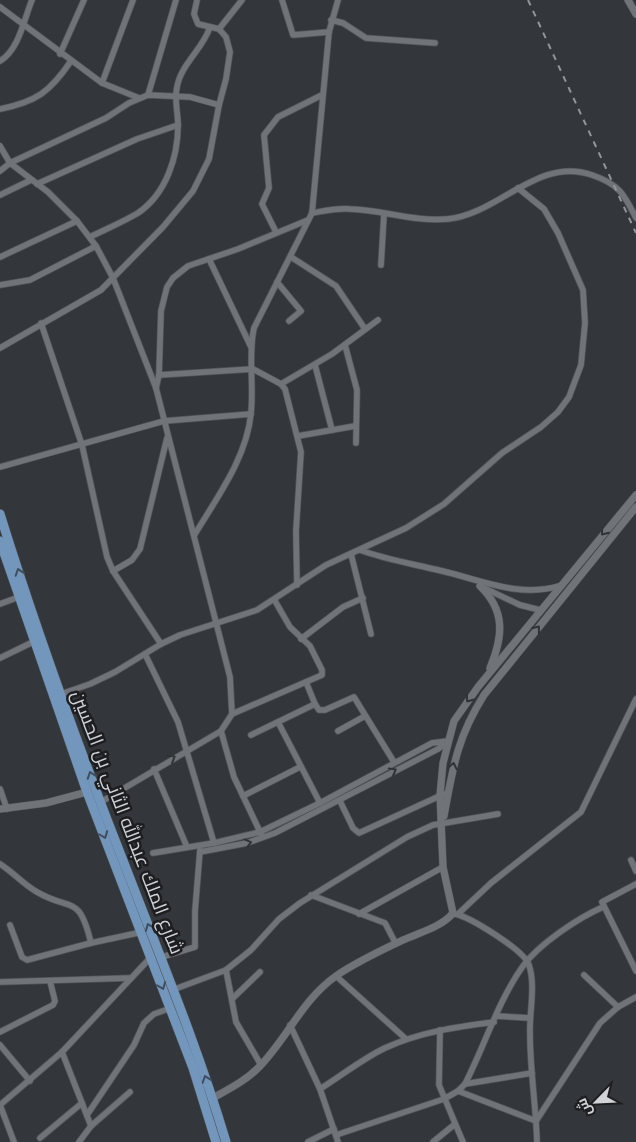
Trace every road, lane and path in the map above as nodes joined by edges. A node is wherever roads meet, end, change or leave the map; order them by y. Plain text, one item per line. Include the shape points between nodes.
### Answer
1 (32, 0) edge
2 (84, 0) edge
3 (133, 0) edge
4 (176, 0) edge
5 (197, 0) edge
6 (242, 0) edge
7 (282, 0) edge
8 (338, 0) edge
9 (628, 0) edge
10 (0, 7) edge
11 (635, 10) edge
12 (331, 20) junction
13 (22, 24) junction
14 (210, 27) junction
15 (218, 29) junction
16 (328, 32) junction
17 (435, 43) dead end
18 (60, 54) junction
19 (0, 61) edge
20 (71, 61) junction
21 (102, 82) junction
22 (148, 94) junction
23 (322, 95) junction
24 (176, 96) junction
25 (139, 98) junction
26 (219, 105) junction
27 (0, 109) edge
28 (178, 125) junction
29 (0, 146) edge
30 (10, 164) junction
31 (0, 171) edge
32 (31, 180) junction
33 (37, 184) junction
34 (518, 188) junction
35 (0, 196) edge
36 (312, 213) junction
37 (384, 214) junction
38 (636, 218) edge
39 (308, 220) junction
40 (77, 221) junction
41 (276, 232) junction
42 (90, 237) junction
43 (96, 246) junction
44 (0, 257) edge
45 (291, 257) junction
46 (209, 259) junction
47 (381, 265) dead end
48 (112, 278) junction
49 (278, 282) junction
50 (0, 286) edge
51 (378, 320) dead end
52 (289, 321) dead end
53 (41, 323) junction
54 (365, 329) junction
55 (345, 345) junction
56 (0, 348) edge
57 (252, 348) junction
58 (315, 365) junction
59 (253, 369) junction
60 (159, 375) junction
61 (281, 384) junction
62 (156, 388) junction
63 (251, 414) junction
64 (164, 421) junction
65 (355, 426) junction
66 (332, 430) junction
67 (168, 436) junction
68 (298, 436) junction
69 (356, 443) dead end
70 (82, 445) junction
71 (0, 467) edge
72 (635, 502) edge
73 (0, 514) edge
74 (3, 534) edge
75 (195, 534) junction
76 (0, 541) edge
77 (360, 550) junction
78 (351, 554) junction
79 (10, 557) junction
80 (113, 571) junction
81 (470, 579) junction
82 (297, 585) junction
83 (480, 586) junction
84 (559, 586) junction
85 (19, 597) junction
86 (363, 598) junction
87 (275, 601) junction
88 (0, 604) edge
89 (540, 610) junction
90 (550, 612) junction
91 (216, 624) junction
92 (372, 634) dead end
93 (301, 639) junction
94 (35, 641) junction
95 (161, 644) junction
96 (145, 654) junction
97 (0, 658) edge
98 (487, 676) junction
99 (306, 682) junction
100 (61, 694) junction
101 (636, 699) edge
102 (315, 704) junction
103 (232, 714) junction
104 (365, 716) junction
105 (278, 722) junction
106 (220, 731) junction
107 (338, 731) dead end
108 (251, 735) dead end
109 (448, 740) junction
110 (459, 742) junction
111 (186, 750) junction
112 (394, 762) junction
113 (300, 767) junction
114 (154, 769) junction
115 (0, 789) edge
116 (87, 792) junction
117 (444, 794) junction
118 (243, 796) junction
119 (340, 800) junction
120 (101, 802) junction
121 (320, 803) junction
122 (3, 809) edge
123 (498, 814) dead end
124 (442, 823) junction
125 (260, 832) junction
126 (263, 838) junction
127 (214, 843) junction
128 (201, 845) junction
129 (187, 847) junction
130 (200, 852) junction
131 (153, 853) dead end
132 (630, 860) dead end
133 (0, 864) edge
134 (443, 868) junction
135 (636, 871) edge
136 (636, 884) edge
137 (311, 895) junction
138 (603, 907) junction
139 (359, 914) junction
140 (455, 914) junction
141 (10, 925) dead end
142 (142, 932) junction
143 (91, 943) junction
144 (396, 944) junction
145 (151, 957) junction
146 (162, 957) junction
147 (527, 961) junction
148 (226, 970) junction
149 (636, 971) edge
150 (260, 972) dead end
151 (584, 974) dead end
152 (336, 976) junction
153 (131, 978) junction
154 (50, 981) junction
155 (0, 982) edge
156 (175, 989) junction
157 (232, 999) junction
158 (635, 1000) edge
159 (618, 1007) junction
160 (171, 1008) junction
161 (530, 1018) junction
162 (495, 1019) junction
163 (290, 1024) junction
164 (440, 1030) junction
165 (0, 1032) edge
166 (406, 1039) junction
167 (0, 1045) edge
168 (62, 1052) junction
169 (261, 1065) junction
170 (532, 1073) junction
171 (30, 1081) junction
172 (466, 1084) junction
173 (320, 1089) junction
174 (458, 1091) junction
175 (130, 1092) dead end
176 (213, 1098) junction
177 (444, 1099) junction
178 (82, 1104) junction
179 (0, 1105) edge
180 (87, 1114) junction
181 (536, 1121) junction
182 (455, 1124) junction
183 (91, 1126) junction
184 (335, 1132) junction
185 (40, 1138) dead end
186 (14, 1142) edge
187 (79, 1142) edge
188 (216, 1142) edge
189 (226, 1142) edge
190 (308, 1142) edge
191 (338, 1142) edge
192 (433, 1142) edge
193 (463, 1142) edge
194 (537, 1142) edge

1 - 13 street
2 - 18 street
3 - 21 street
4 - 22 street
5 - 14 street via 195,19 198,24
6 - 15 street
7 - 16 street via 295,36
8 - 12 street
9 - 11 street
10 - 13 street
12 - 16 street
12 - 17 street via 350,26 366,38
13 - 18 street
13 - 19 street via 10,52
14 - 15 street
14 - 24 street via 179,78
15 - 26 street via 226,37 230,52
16 - 23 street
18 - 20 street
20 - 21 street
20 - 27 street via 58,80 35,99
21 - 25 street
22 - 24 street
22 - 25 street
23 - 36 street
23 - 41 street via 278,117 264,135 270,188 262,204
24 - 26 street via 199,98
24 - 28 street
25 - 30 street via 106,118
26 - 48 street via 209,159 193,191 163,227
28 - 33 street via 137,139
28 - 42 street via 172,167 155,196 138,212
29 - 30 street
30 - 31 street
30 - 32 street
32 - 33 street
32 - 35 street
33 - 40 street
34 - 37 street via 478,210 453,218 437,220
34 - 38 street via 556,172 577,170 613,183
34 - 77 street via 544,209 583,290 585,323 581,366 576,382 558,412 502,453 444,504 406,528
36 - 37 street via 350,208
36 - 39 street
37 - 47 street
39 - 41 street
39 - 45 street
40 - 42 street
40 - 44 street
41 - 46 street
42 - 43 street
43 - 48 street
43 - 50 street via 30,280
45 - 49 street
45 - 54 street via 336,286
46 - 57 street
46 - 60 street via 182,270 167,287 160,322
48 - 53 street via 98,292
48 - 62 street
49 - 52 street via 301,308
49 - 57 street via 254,328
51 - 54 street
53 - 56 street
53 - 70 street
54 - 55 street
55 - 58 street
55 - 65 street via 356,387
57 - 59 street
58 - 61 street
58 - 66 street
59 - 60 street
59 - 61 street
59 - 63 street
60 - 62 street
61 - 68 street via 289,398
62 - 64 street
63 - 64 street
63 - 75 street via 238,461
64 - 67 street
64 - 70 street
65 - 66 street
65 - 69 street
66 - 68 street
67 - 75 street
67 - 80 street via 140,549 132,560
68 - 82 street
70 - 71 street
70 - 80 street via 103,544
72 -> 84 street
72 - 90 street
73 - 74 main road, شارع الملك عبدالله الثاني بن الحسين
74 - 79 main road, شارع الملك عبدالله الثاني بن الحسين
75 - 91 street
76 - 79 main road, شارع الملك عبدالله الثاني بن الحسين
77 - 78 street
77 - 81 street
78 - 82 street via 326,565
78 - 86 street
79 - 85 main road, شارع الملك عبدالله الثاني بن الحسين
100 -> 79 main road, شارع الملك عبدالله الثاني بن الحسين
80 - 95 street
81 - 83 street
81 - 84 street via 531,592
82 - 87 street
83 - 89 street via 520,605
83 - 98 street via 498,614 500,635 499,647
84 - 89 street
85 - 88 street
85 - 94 main road, شارع الملك عبدالله الثاني بن الحسين
86 - 92 street
86 - 93 street via 343,607
87 - 91 street
87 - 93 street
89 - 90 street
89 - 98 street
110 -> 90 street via 484,695
91 - 95 street
91 - 103 street via 230,677
93 - 99 street via 310,646 322,670 321,676
94 - 97 street
94 - 116 main road, شارع الملك عبدالله الثاني بن الحسين
95 - 96 street
96 - 100 street via 90,684
96 - 111 street via 172,707
98 -> 109 street via 459,714
99 - 102 street
99 - 103 street
120 -> 100 main road, شارع الملك عبدالله الثاني بن الحسين
101 - 140 street via 581,812
102 - 104 street via 319,710 325,710 354,697
102 - 105 street
103 - 106 street
104 - 107 street
104 - 112 street
105 - 108 street
105 - 113 street
106 - 111 street
106 - 118 street
109 - 110 street
109 - 112 street via 432,743
109 - 117 street
119 -> 109 street via 438,749
117 -> 110 street
114 -> 111 street
111 - 127 street
112 - 121 street
113 - 118 street
113 - 121 street
114 - 120 street
114 - 129 street
115 - 122 street
116 - 122 street via 46,803
116 -> 142 main road, شارع الملك عبدالله الثاني بن الحسين
117 - 119 street via 359,833 353,828
117 - 124 street
118 - 125 street
119 - 126 street
146 -> 120 main road, شارع الملك عبدالله الثاني بن الحسين
121 - 125 street
123 - 124 street
124 - 134 street
124 - 137 street via 407,837
125 - 126 street
125 - 127 street
130 -> 126 street
127 - 128 street
128 - 129 street
128 - 130 street
129 - 131 street
130 - 146 street via 195,947
132 - 135 street
133 - 143 street via 34,891 76,908 84,920
134 - 139 street
134 - 140 street
136 - 138 street via 603,901
137 - 139 street
137 - 148 street via 279,919 251,950
138 - 147 street via 576,920
138 - 149 street
139 - 144 street via 385,923
140 - 144 street
140 - 147 street via 506,942
141 - 143 street via 22,957 27,960
142 - 143 street
142 - 145 main road, شارع الملك عبدالله الثاني بن الحسين
144 - 152 street
145 - 153 street
145 -> 160 main road, شارع الملك عبدالله الثاني بن الحسين
146 - 156 main road, شارع الملك عبدالله الثاني بن الحسين
147 - 161 street via 532,980
147 - 162 street
148 - 156 street
148 - 157 street
150 - 157 street
151 - 159 street
152 - 163 street via 314,995
152 - 166 street
153 - 154 street
153 - 168 street
154 - 155 street
154 - 165 street via 53,1005
176 -> 156 main road, شارع الملك عبدالله الثاني بن الحسين
157 - 169 street via 239,1030
158 - 159 street
159 - 181 street via 600,1023
160 - 180 street via 154,1014 144,1023 134,1045
160 - 188 main road, شارع الملك عبدالله الثاني بن الحسين
161 - 162 street
161 - 170 street
162 - 164 street
162 - 172 street
163 - 169 street
163 - 173 street
164 - 166 street
164 - 177 street via 438,1079
166 - 173 street via 376,1053
167 - 171 street
168 - 171 street
168 - 178 street
169 - 176 street
170 - 172 street
170 - 181 street
171 - 179 street
172 - 174 street
173 - 184 street
174 - 177 street
174 - 181 street
175 - 183 street
176 - 189 main road, شارع الملك عبدالله الثاني بن الحسين
177 - 182 street
177 - 184 street
178 - 180 street
178 - 185 street
179 - 186 street
180 - 183 street
181 - 194 street
182 - 192 street
182 - 193 street
183 - 187 street
184 - 190 street
184 - 191 street

